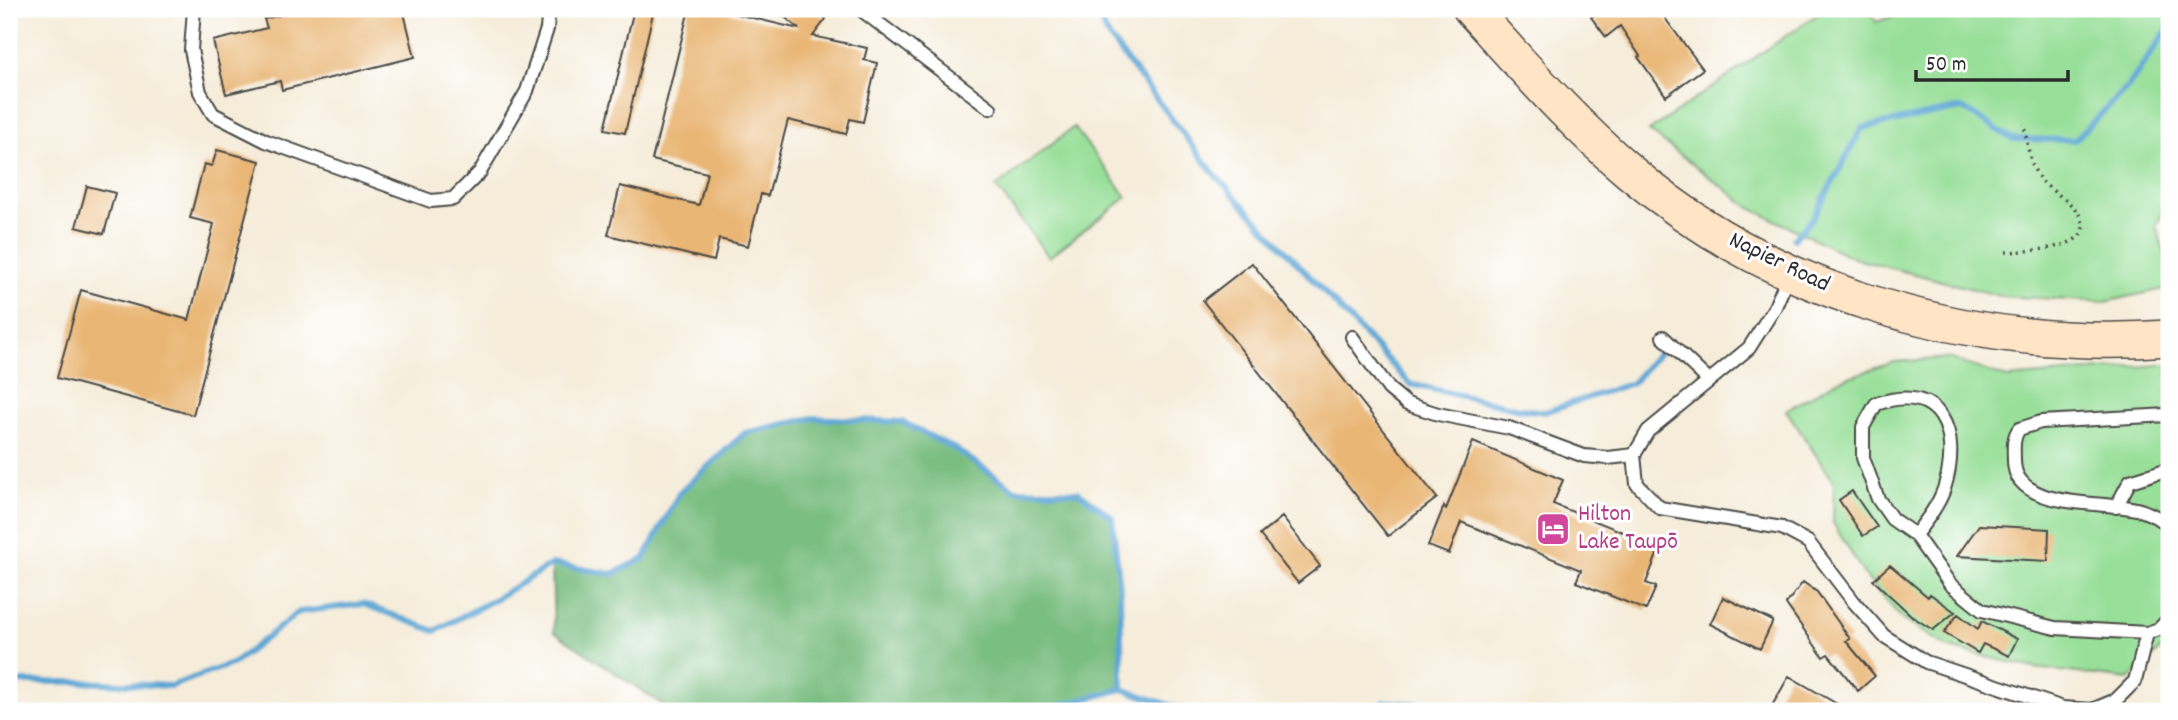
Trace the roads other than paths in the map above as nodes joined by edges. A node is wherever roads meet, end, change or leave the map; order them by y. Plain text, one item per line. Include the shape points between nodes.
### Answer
1 (194, 9) edge
2 (549, 9) edge
3 (860, 9) edge
4 (1471, 9) edge
5 (990, 108) dead end
6 (1790, 272) junction
7 (1352, 337) dead end
8 (1662, 337) dead end
9 (2169, 338) edge
10 (1709, 381) junction
11 (2169, 415) edge
12 (1634, 455) junction
13 (2169, 469) edge
14 (2116, 507) junction
15 (2169, 524) edge
16 (1915, 536) junction
17 (2169, 618) edge
18 (2147, 633) junction

1 - 2 lane via 191,50 200,92 213,114 266,141 431,201 453,199 480,172 527,91
3 - 5 lane
4 - 6 main road, Napier Road via 1552,97 1630,171 1708,228
6 - 9 main road, Napier Road via 1858,300 1961,328 2078,340
6 - 10 lane via 1749,348
7 - 12 lane via 1389,389 1407,404 1509,428 1584,456
8 - 10 lane
10 - 12 lane via 1648,431
11 - 14 lane via 2041,422 2019,429 2014,438 2014,468 2021,484 2064,501
12 - 18 lane via 1637,484 1660,508 1782,528 1808,542 1884,636 1926,662 2063,708 2092,710 2116,700 2135,681
13 - 14 lane via 2130,481
14 - 15 lane via 2140,510
16 - 16 lane via 1892,519 1878,499 1863,458 1863,427 1876,404 1889,400 1917,398 1927,404 1944,417 1950,438 1944,489
16 - 18 lane via 1950,584 1982,610 2054,628
17 - 18 lane

